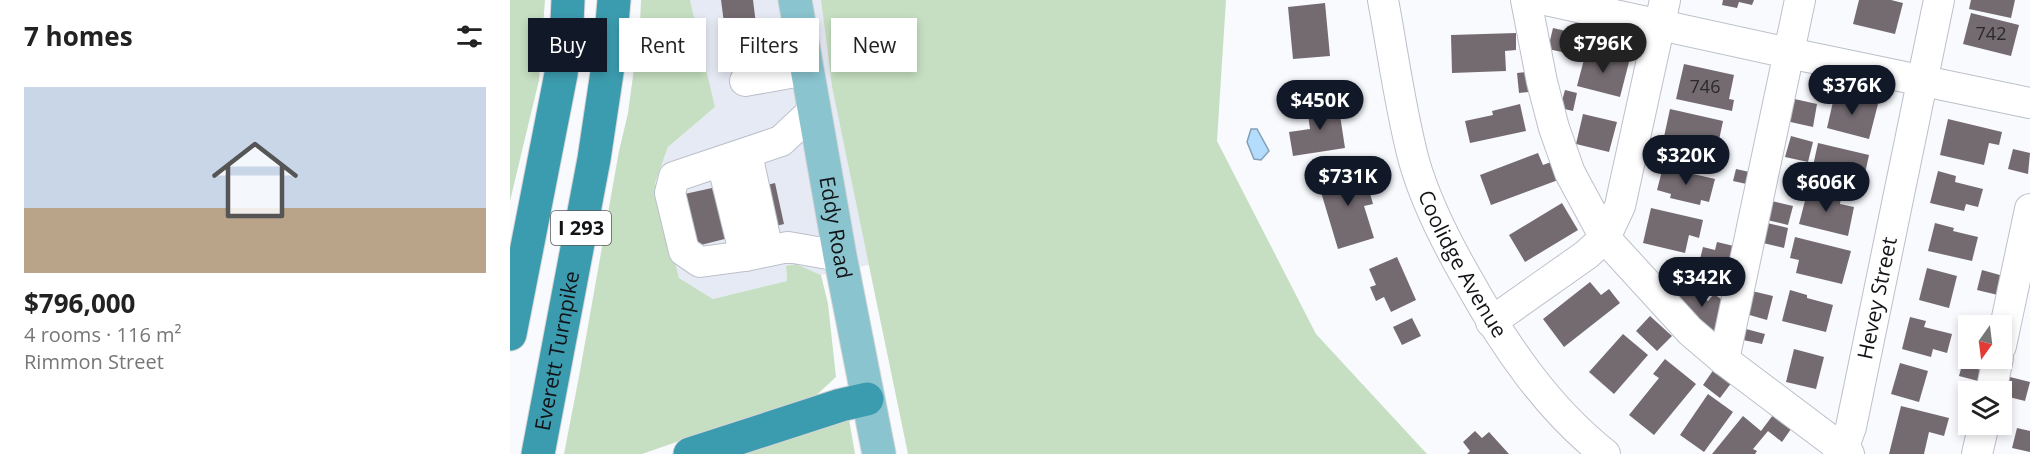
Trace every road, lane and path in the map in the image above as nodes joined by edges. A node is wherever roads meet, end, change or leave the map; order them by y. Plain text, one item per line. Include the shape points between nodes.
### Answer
1 (568, 0) edge
2 (614, 0) edge
3 (795, 0) edge
4 (1383, 0) edge
5 (1526, 0) edge
6 (1546, 0) edge
7 (1800, 0) edge
8 (1940, 0) edge
9 (1662, 12) edge
10 (798, 18) edge
11 (1789, 53) junction
12 (796, 72) edge
13 (807, 72) edge
14 (745, 81) dead end
15 (1922, 81) junction
16 (2030, 103) edge
17 (814, 110) junction
18 (735, 158) junction
19 (2030, 209) edge
20 (1605, 238) junction
21 (757, 254) junction
22 (840, 256) junction
23 (2008, 315) edge
24 (1491, 322) junction
25 (510, 330) edge
26 (1724, 360) junction
27 (867, 399) junction
28 (1981, 435) edge
29 (1844, 452) edge
30 (538, 454) edge
31 (690, 454) edge
32 (879, 454) edge
33 (1605, 454) edge
34 (1977, 454) edge

1 - 25 highway, I 293 via 561,74
2 - 30 highway, Everett Turnpike / I 293 via 594,159
3 - 10 main road, Eddy Road
4 - 24 street, Coolidge Avenue via 1422,184 1441,232
5 - 20 street via 1554,128 1570,173
6 - 9 street
7 - 11 street
8 - 15 street, Hevey Street
9 - 11 street
9 - 20 street via 1620,206
11 - 15 street
11 - 26 street
12 - 14 street
13 - 17 main road, Eddy Road
15 - 16 street
15 - 29 street, Hevey Street
17 - 18 street via 781,141
17 - 22 main road, Eddy Road
18 - 21 street
18 - 21 street via 674,177 670,193 684,251 700,261
19 - 23 street
20 - 24 street
20 - 26 street via 1671,312
21 - 22 street via 788,247
22 - 27 main road, Eddy Road
24 - 33 street, Coolidge Avenue via 1518,362 1567,419
26 - 29 street
27 - 31 highway
27 - 32 main road, Eddy Road
28 - 34 street

